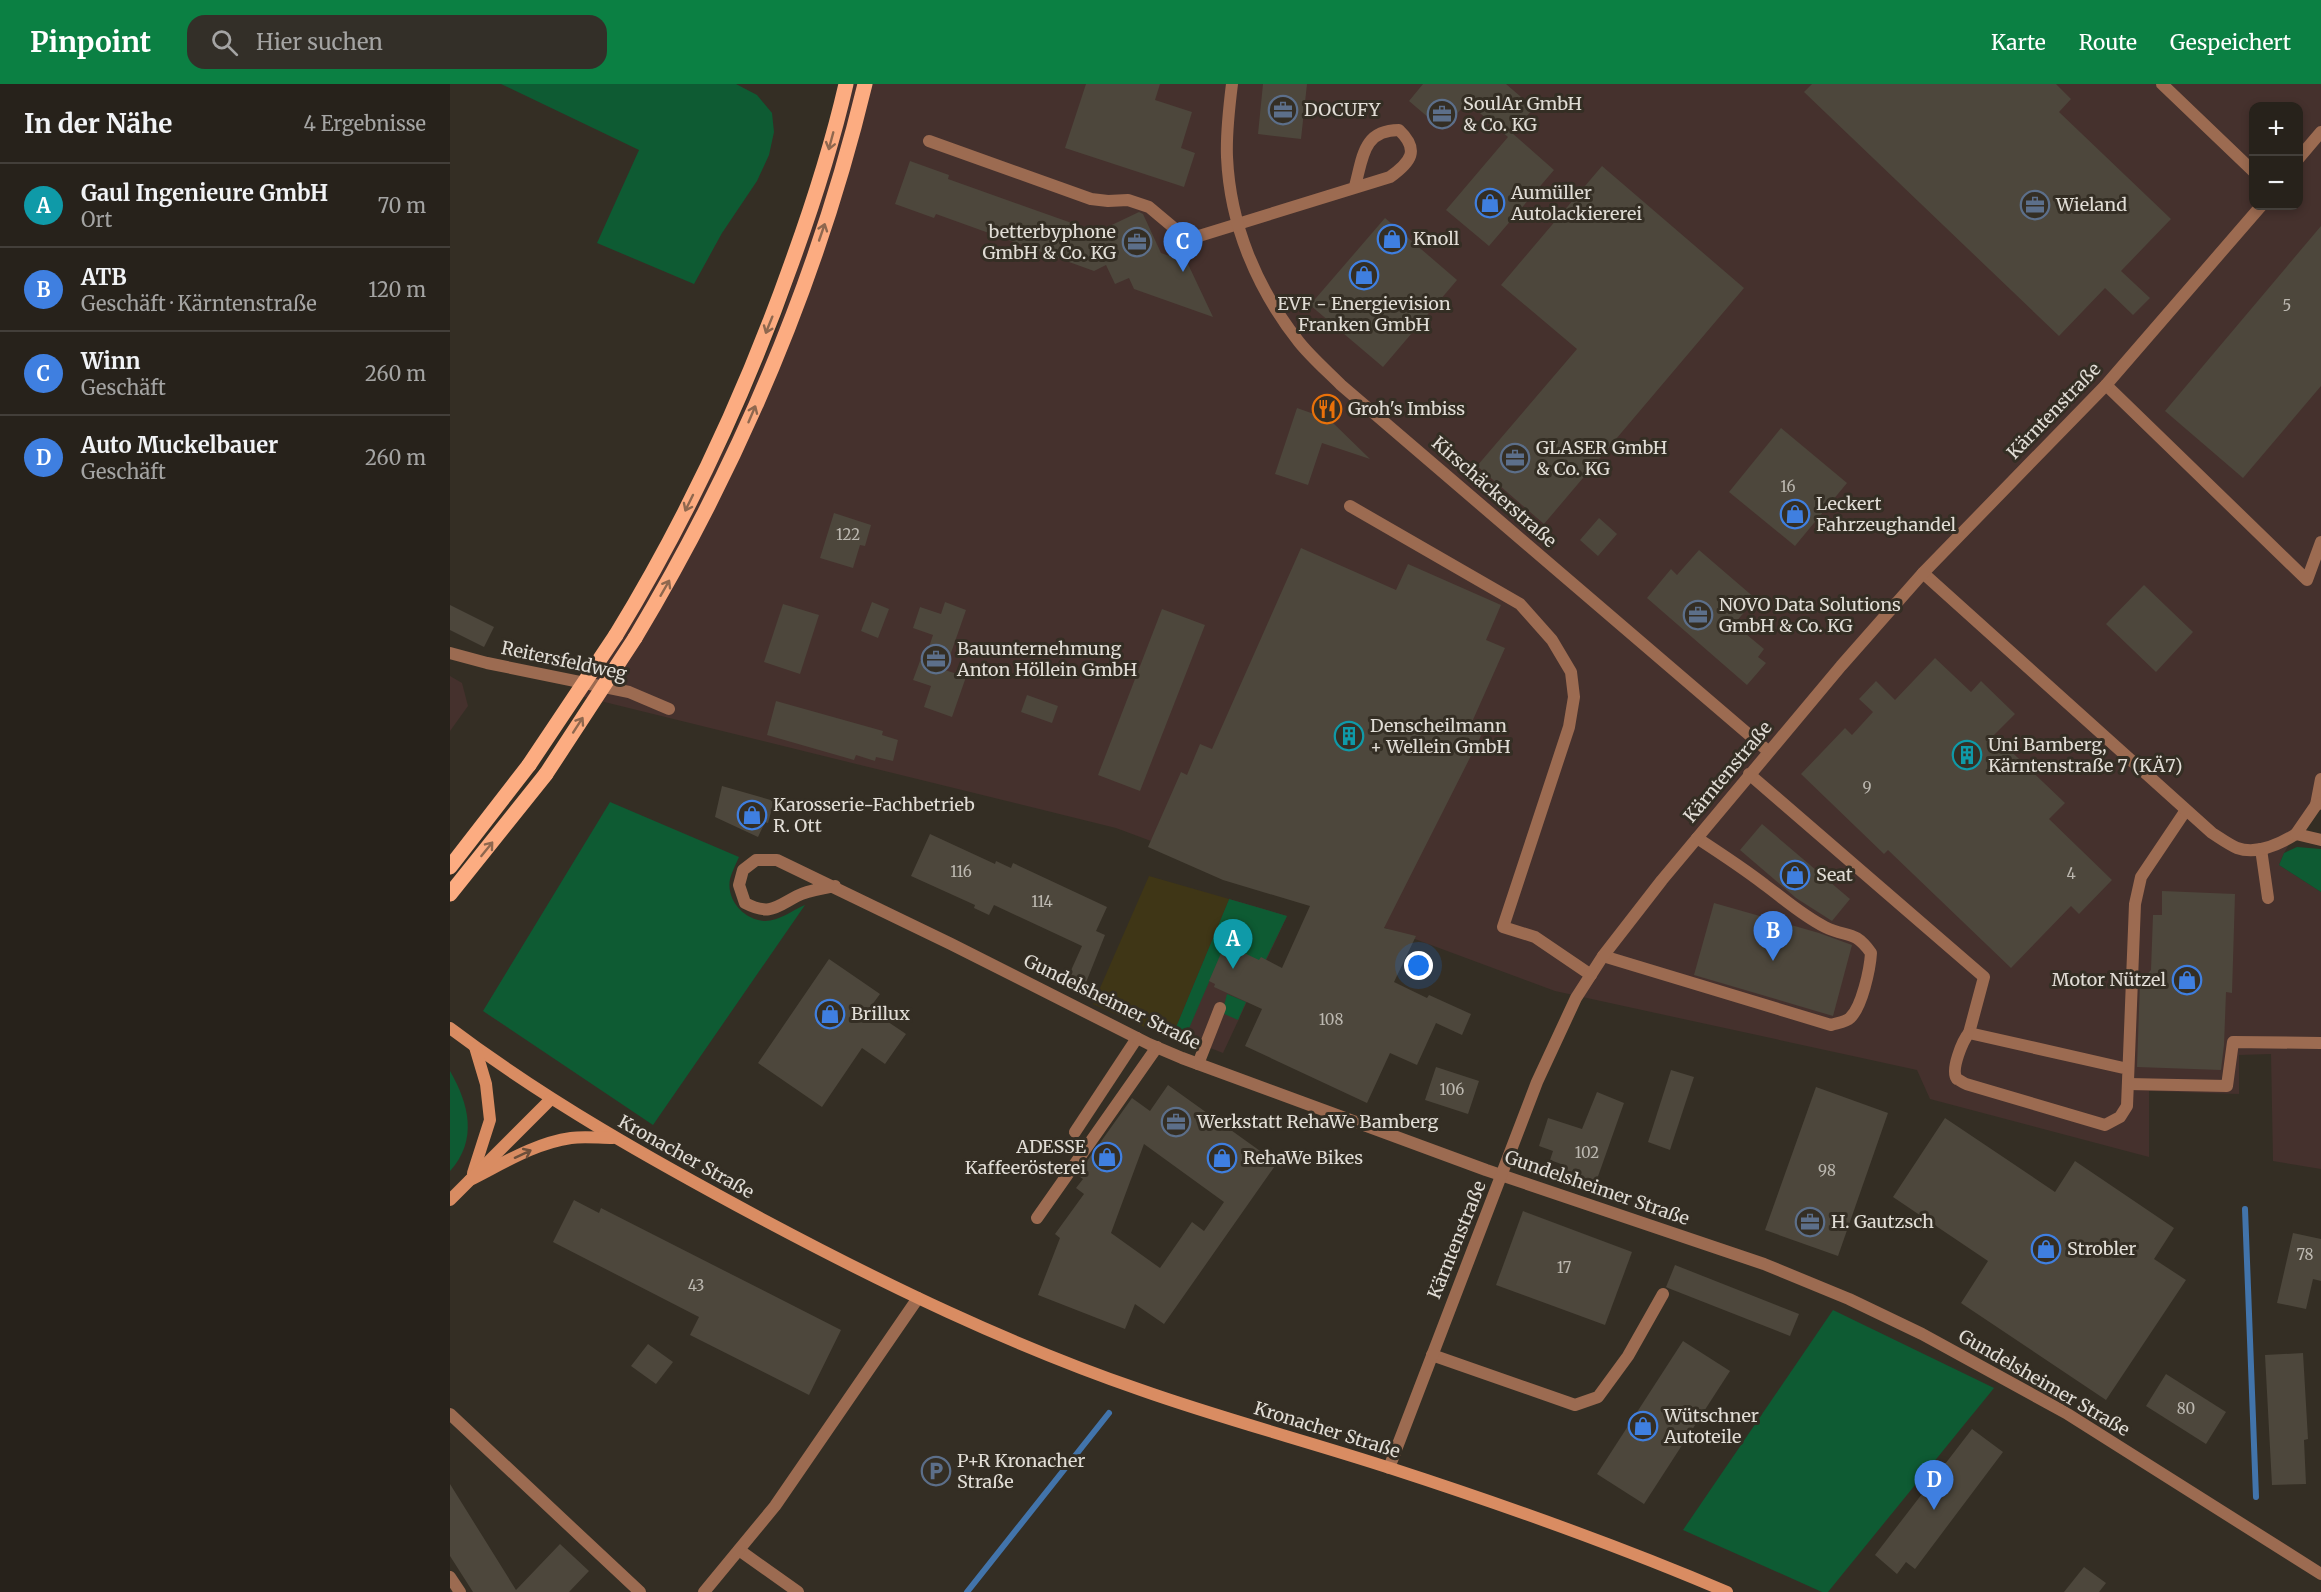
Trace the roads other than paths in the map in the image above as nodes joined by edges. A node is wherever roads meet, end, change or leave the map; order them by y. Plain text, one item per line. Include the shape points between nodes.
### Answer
1 (846, 84) edge
2 (865, 84) edge
3 (1232, 84) edge
4 (2162, 84) edge
5 (2321, 132) edge
6 (929, 141) dead end
7 (2301, 156) edge
8 (2249, 168) edge
9 (1354, 186) junction
10 (2258, 210) edge
11 (1238, 225) junction
12 (2106, 385) junction
13 (1350, 506) dead end
14 (2321, 542) edge
15 (1923, 573) junction
16 (450, 654) edge
17 (669, 709) dead end
18 (1768, 751) junction
19 (1749, 774) junction
20 (2321, 779) edge
21 (2318, 804) edge
22 (2186, 810) junction
23 (2296, 834) junction
24 (1697, 838) junction
25 (2321, 840) edge
26 (2261, 849) junction
27 (450, 867) edge
28 (835, 886) junction
29 (450, 894) edge
30 (2268, 897) dead end
31 (1603, 956) junction
32 (1591, 975) junction
33 (1220, 1008) dead end
34 (450, 1028) edge
35 (1969, 1033) junction
36 (1137, 1038) junction
37 (2321, 1043) edge
38 (475, 1047) junction
39 (1156, 1047) junction
40 (1198, 1064) junction
41 (2128, 1069) junction
42 (2128, 1084) junction
43 (551, 1099) junction
44 (1075, 1132) dead end
45 (614, 1138) junction
46 (1503, 1175) junction
47 (470, 1180) junction
48 (450, 1200) edge
49 (1037, 1218) dead end
50 (1663, 1294) dead end
51 (918, 1298) junction
52 (1432, 1354) junction
53 (450, 1414) edge
54 (1389, 1468) junction
55 (739, 1550) junction
56 (2321, 1574) edge
57 (450, 1576) edge
58 (460, 1592) edge
59 (640, 1592) edge
60 (704, 1592) edge
61 (798, 1592) edge
62 (1727, 1592) edge

1 -> 27 main road, bridge via 811,210 770,323 722,436 672,538 616,635 529,765
29 -> 2 main road, bridge via 546,774 635,638 693,537 746,430 785,336 827,218
3 - 11 street, Kirschäckerstraße via 1227,157
4 - 8 street
5 - 7 street
6 - 11 street via 1091,199 1128,200 1149,207 1180,233 1199,236
9 - 9 street via 1390,177 1406,166 1412,152 1409,139 1399,129 1375,135 1366,146
9 - 11 street
10 - 12 street, Kärntenstraße
11 - 18 street, Kirschäckerstraße via 1248,256 1282,318 1300,344 1341,385
12 - 14 street via 2307,580
12 - 15 street, Kärntenstraße
13 - 32 street via 1520,604 1552,640 1571,672 1574,697 1569,727 1503,927 1535,937
15 - 18 street, Kärntenstraße
15 - 22 street
16 - 17 street, Reitersfeldweg via 629,692
18 - 19 street, Kärntenstraße
19 - 24 street, Kärntenstraße
19 - 35 street via 1984,977
20 - 21 street
21 - 23 street
22 - 26 street via 2235,847
22 - 41 street via 2141,877 2135,904
23 - 25 street
23 - 26 street
24 - 31 street, Kärntenstraße
24 - 31 street via 1814,922 1864,942 1871,953 1870,970 1850,1019 1832,1025
26 - 30 street
28 - 28 street, Gundelsheimer Straße via 799,895 778,908 759,910 745,903 739,885 743,870 756,860 777,860
28 - 36 street, Gundelsheimer Straße
31 - 32 street, Kärntenstraße
32 - 46 street, Kärntenstraße via 1541,1072
33 - 40 street
34 - 38 street, Kronacher Straße
35 - 41 street
35 - 42 street via 1963,1040 1955,1071 1966,1084 2105,1125 2120,1118 2127,1106
36 - 39 street, Gundelsheimer Straße
36 - 44 street
37 - 42 street via 2233,1042 2227,1086
38 - 43 street, Kronacher Straße
38 - 47 street via 486,1084 490,1120
39 - 40 street, Gundelsheimer Straße
39 - 49 street
40 - 46 street, Gundelsheimer Straße
41 - 42 street
43 - 45 street, Kronacher Straße
43 - 47 street
47 -> 45 street via 558,1140
45 - 51 street, Kronacher Straße via 707,1191
46 - 52 street, Kärntenstraße
46 - 56 street, Gundelsheimer Straße via 1764,1264 1894,1320 2066,1413
47 - 48 street
50 - 52 street via 1628,1356 1598,1397 1575,1405
51 - 54 street, Kronacher Straße via 1140,1390
51 - 55 street via 775,1506
52 - 54 street, Kärntenstraße
53 - 59 street
54 - 62 street, Kronacher Straße via 1585,1535
55 - 60 street
55 - 61 street
57 - 58 street

